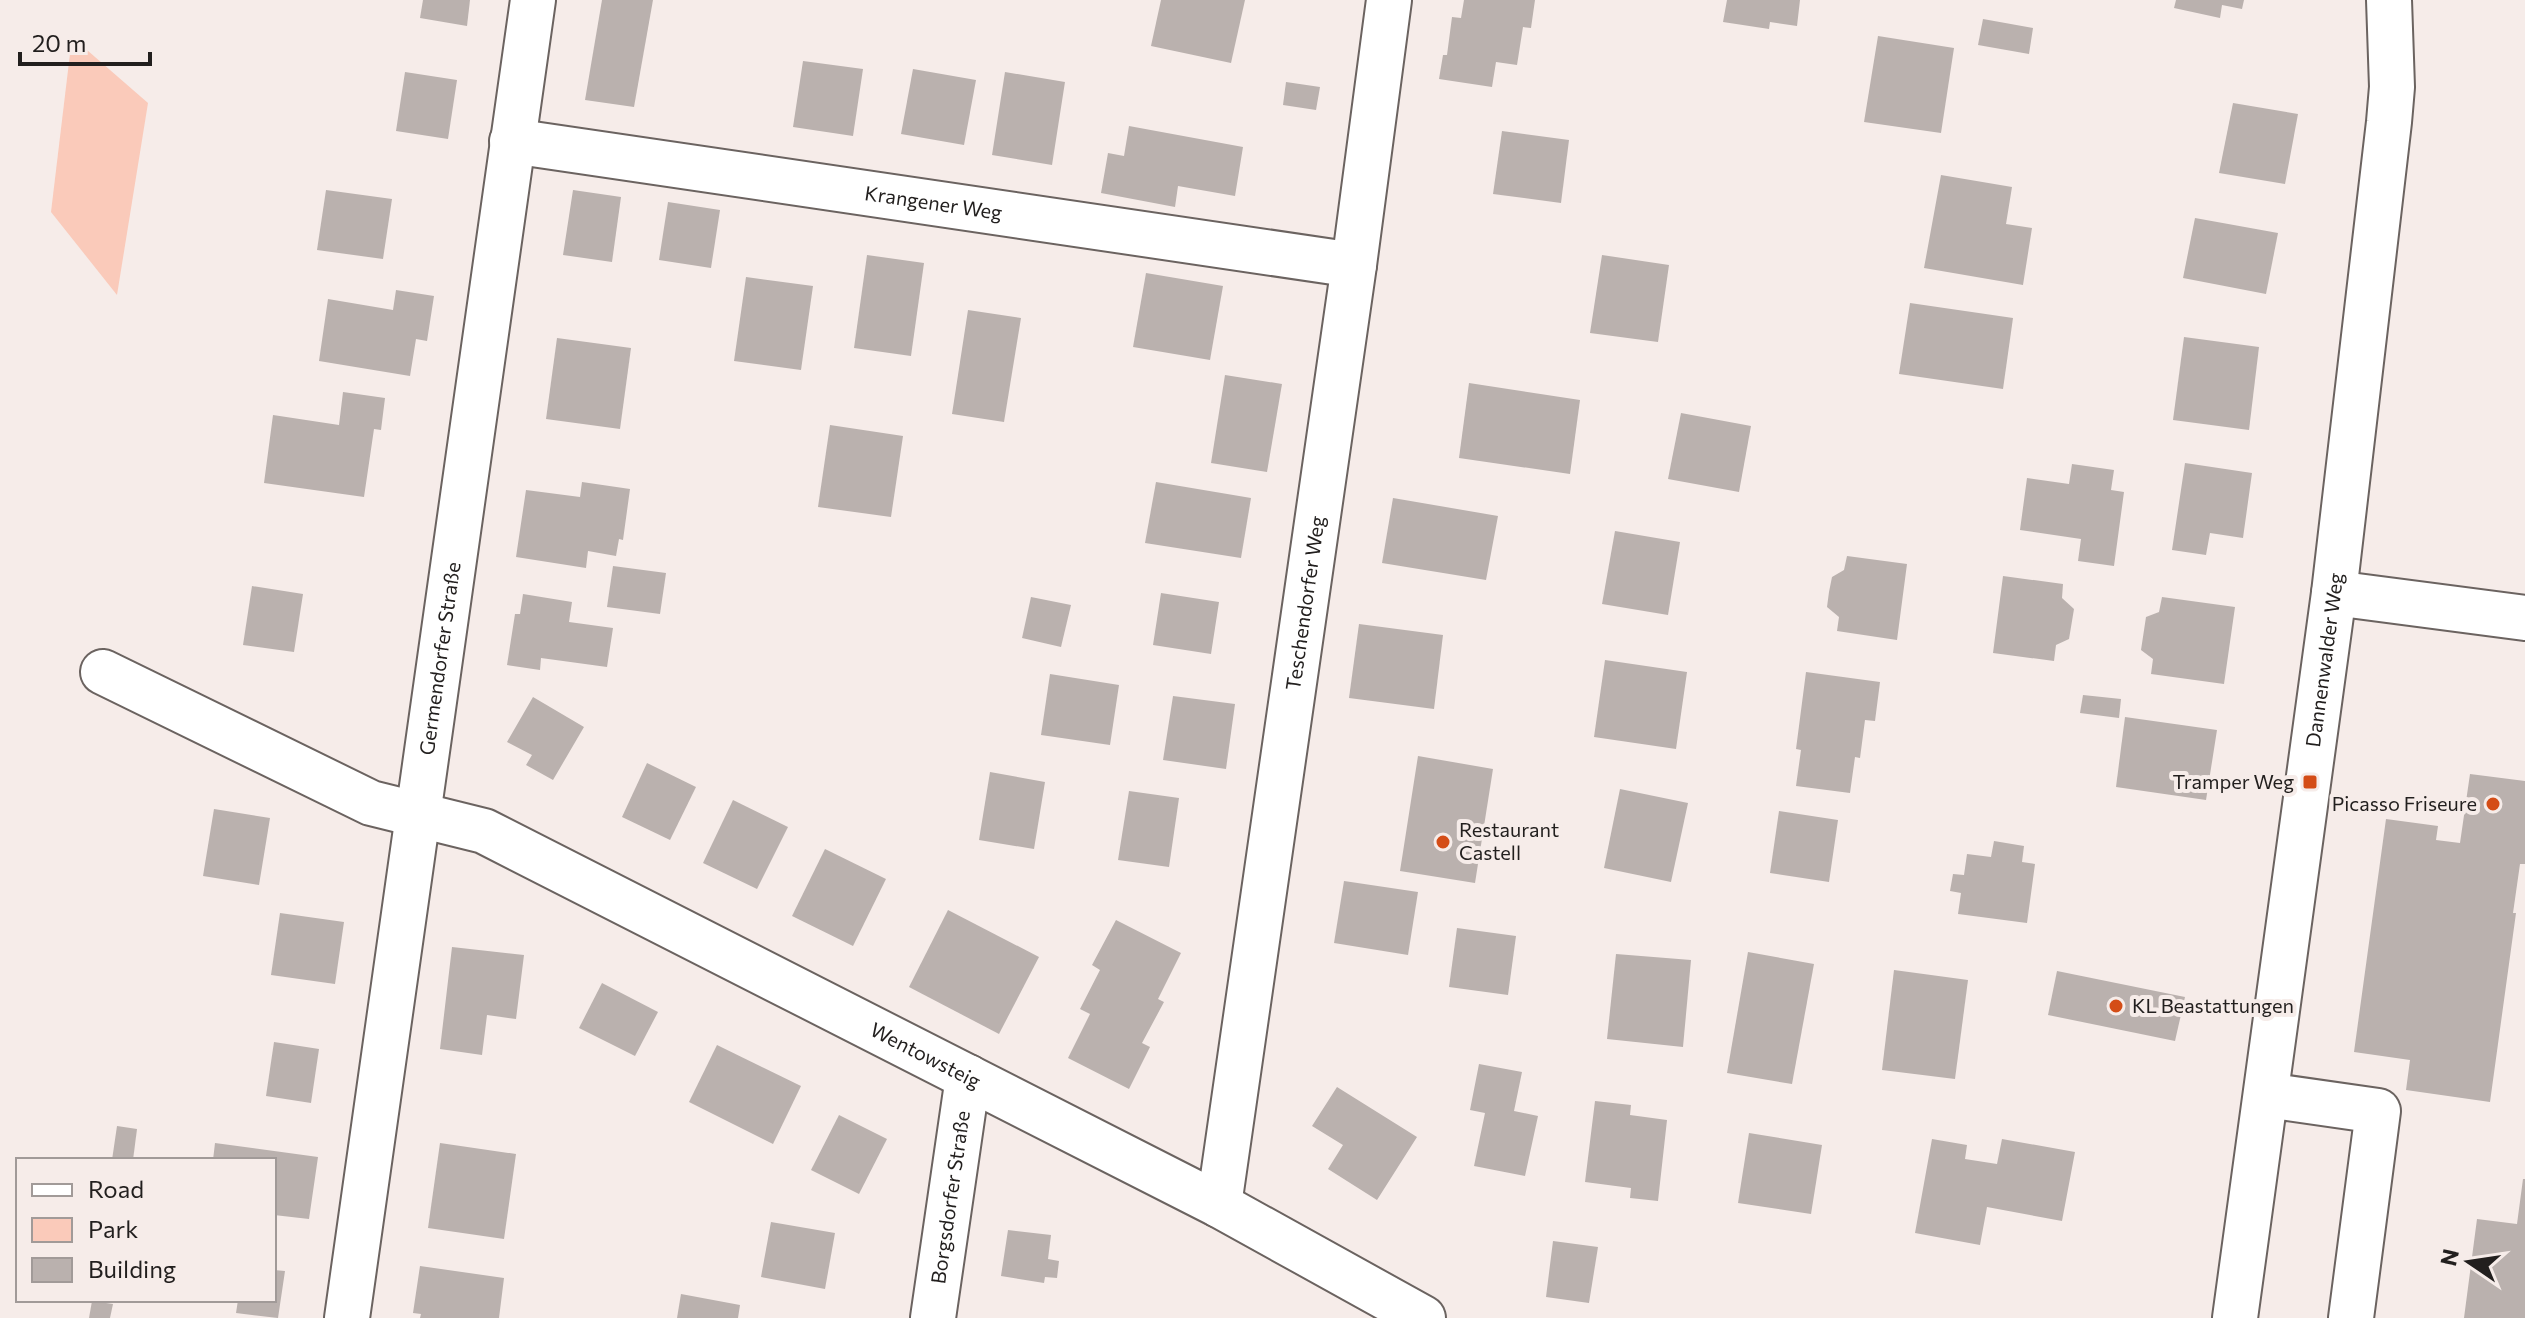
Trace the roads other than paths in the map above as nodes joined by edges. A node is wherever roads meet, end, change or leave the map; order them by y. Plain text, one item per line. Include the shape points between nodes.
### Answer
1 (533, 0) edge
2 (1389, 0) edge
3 (2389, 0) edge
4 (512, 141) junction
5 (1354, 265) junction
6 (2334, 593) junction
7 (2525, 618) edge
8 (103, 672) dead end
9 (418, 815) junction
10 (968, 1077) junction
11 (2266, 1095) junction
12 (1219, 1205) junction
13 (347, 1318) edge
14 (933, 1318) edge
15 (1423, 1318) edge
16 (2235, 1318) edge
17 (2351, 1318) edge

1 - 4 street, Germendorfer Straße
2 - 5 street, Teschendorfer Weg
3 - 6 street, Dannenwalder Weg via 2389,122
4 - 5 street, Krangener Weg
4 - 9 street, Germendorfer Straße
5 - 12 street, Teschendorfer Weg
6 - 7 street
6 - 11 street, Dannenwalder Weg
8 - 9 street, Wentowsteig via 371,803
9 - 10 street, Wentowsteig via 484,831
9 - 13 street, Germendorfer Straße
10 - 12 street, Wentowsteig
10 - 14 street, Borgsdorfer Straße
11 - 16 street, Dannenwalder Weg
11 - 17 street via 2378,1111
12 - 15 street, Wentowsteig

